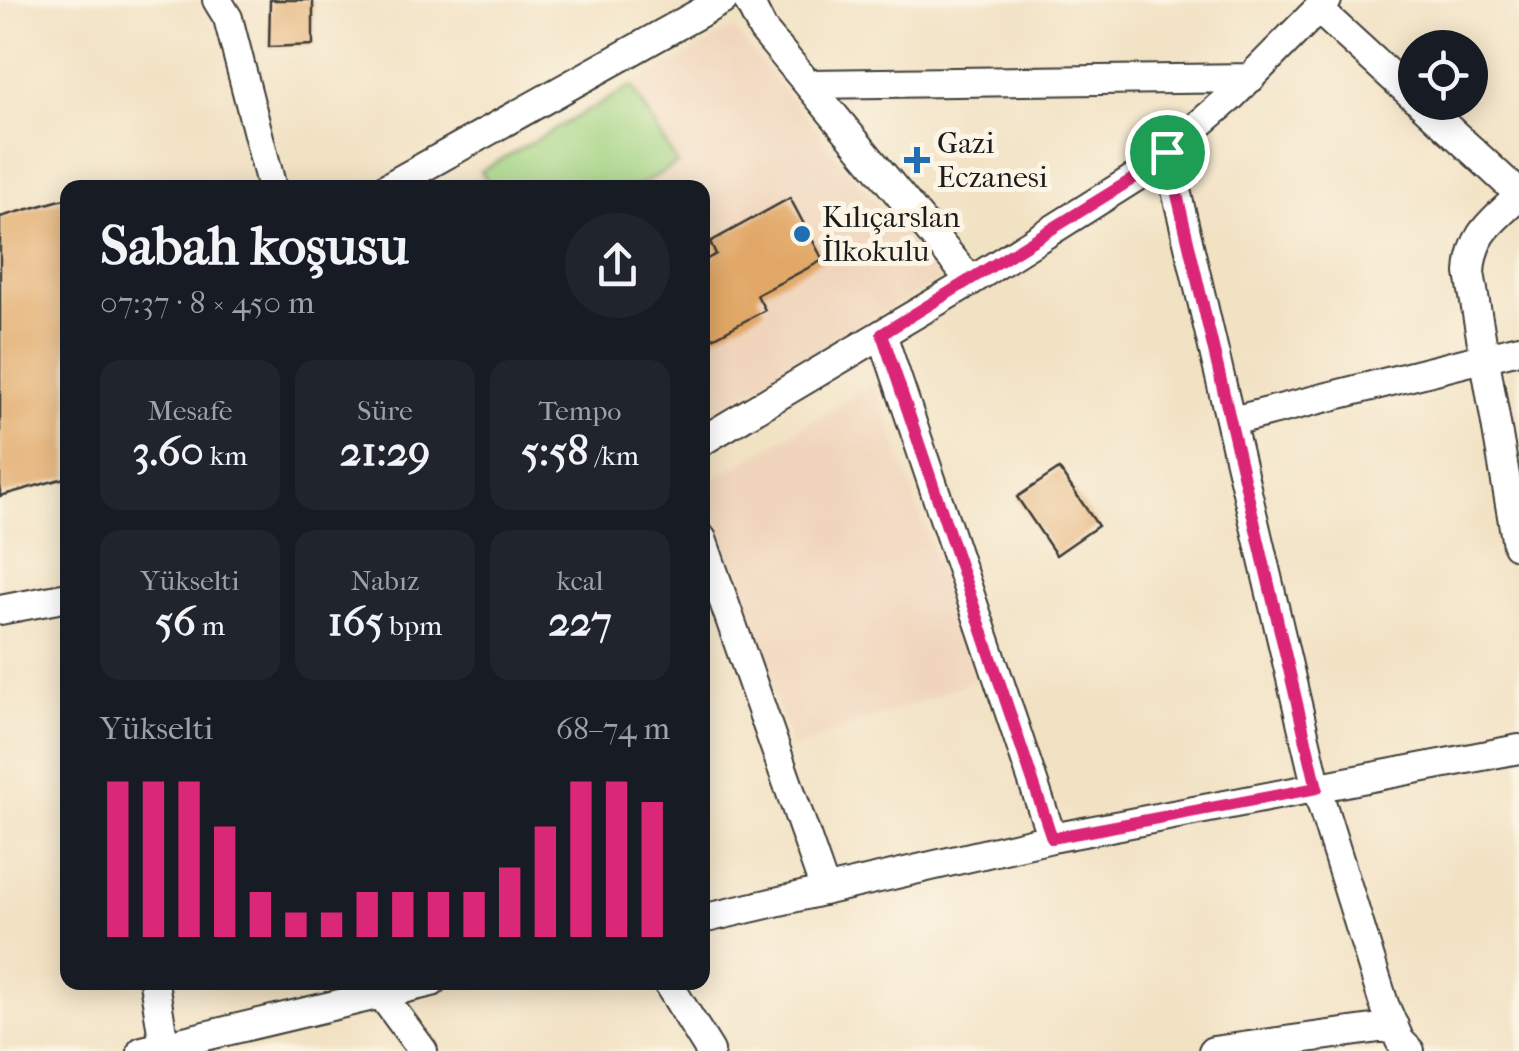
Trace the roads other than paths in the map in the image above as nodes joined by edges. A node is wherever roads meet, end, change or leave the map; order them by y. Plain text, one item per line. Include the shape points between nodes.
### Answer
1 (217, 0) edge
2 (723, 0) edge
3 (748, 0) edge
4 (1322, 4) edge
5 (1251, 78) junction
6 (1398, 81) edge
7 (809, 84) junction
8 (1438, 120) edge
9 (1167, 152) junction
10 (270, 180) edge
11 (400, 180) edge
12 (1519, 195) edge
13 (971, 281) junction
14 (882, 334) junction
15 (1519, 349) edge
16 (1484, 356) junction
17 (1232, 421) junction
18 (710, 436) edge
19 (1517, 544) edge
20 (710, 563) edge
21 (60, 599) edge
22 (0, 610) edge
23 (1519, 749) edge
24 (1317, 788) junction
25 (1052, 838) junction
26 (825, 890) junction
27 (710, 917) edge
28 (154, 990) edge
29 (398, 990) edge
30 (671, 990) edge
31 (381, 994) junction
32 (1394, 1026) junction
33 (157, 1049) edge
34 (423, 1051) edge
35 (710, 1051) edge
36 (1213, 1051) edge
37 (1410, 1051) edge

1 - 10 street via 228,18
2 - 11 street
3 - 7 street
4 - 5 street
4 - 6 street
5 - 7 street
5 - 9 street
7 - 13 street
8 - 12 street
9 - 13 street
9 - 17 street
12 - 16 street via 1471,251
13 - 14 street
14 - 18 street
14 - 25 street
15 - 16 street
16 - 17 street
16 - 19 street
17 - 24 street
20 - 26 street
21 - 22 street
23 - 24 street
24 - 25 street
24 - 32 street
25 - 26 street
26 - 27 street
28 - 33 street
29 - 31 street
30 - 35 street
31 - 33 street
31 - 34 street
32 - 36 street
32 - 37 street

